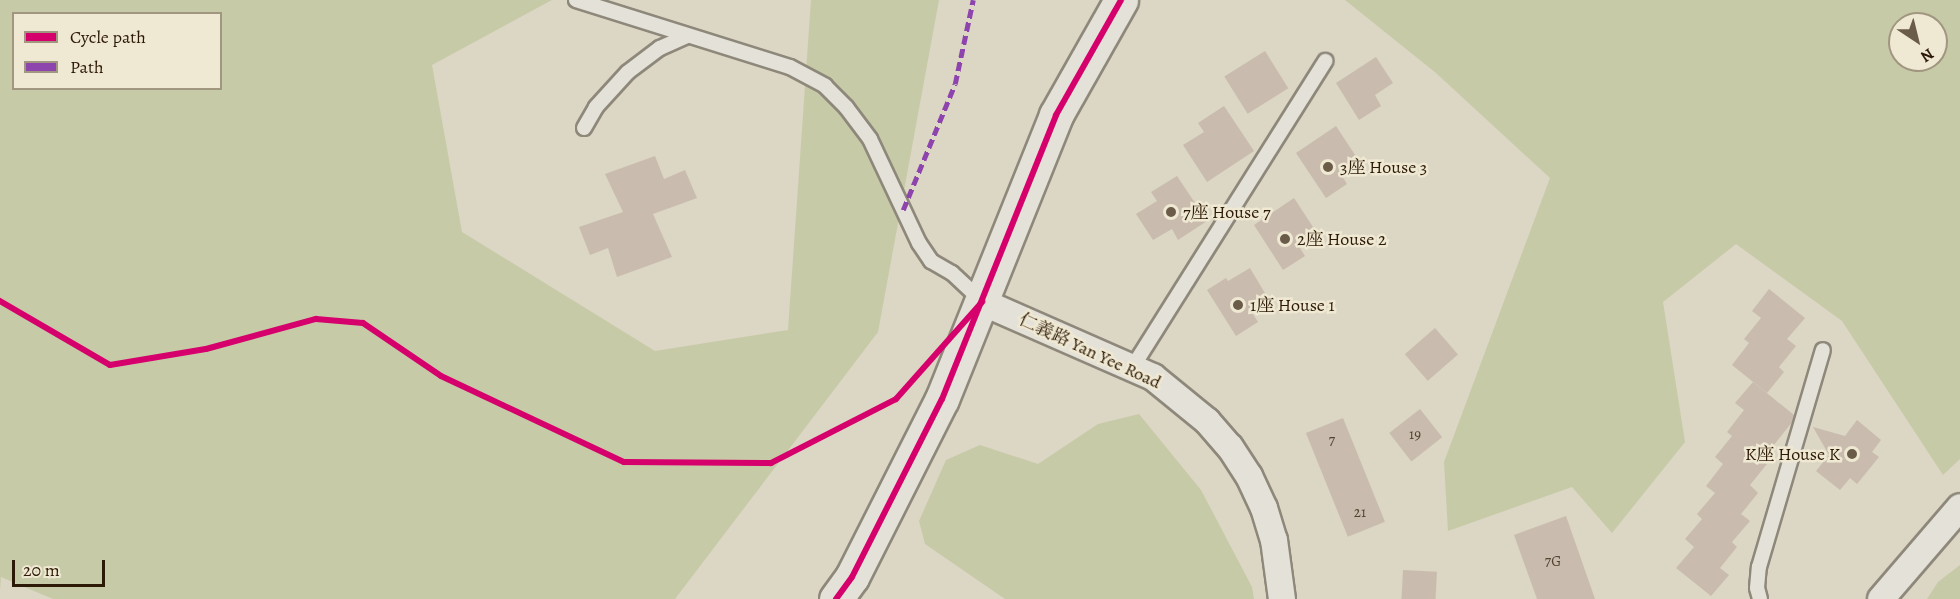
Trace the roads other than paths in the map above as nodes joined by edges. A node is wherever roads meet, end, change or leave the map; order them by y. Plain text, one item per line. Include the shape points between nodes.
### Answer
1 (576, 0) edge
2 (1121, 0) edge
3 (687, 36) junction
4 (1325, 61) dead end
5 (584, 128) dead end
6 (982, 302) junction
7 (1823, 350) dead end
8 (1132, 368) junction
9 (1960, 507) edge
10 (836, 599) edge
11 (1282, 599) edge
12 (1760, 599) edge
13 (1881, 599) edge

1 - 3 lane
2 - 6 street via 1056,115
3 - 5 lane via 660,48 628,72 596,107
3 - 6 lane via 790,67 825,86 870,139 931,261 952,273
4 - 8 lane
6 - 8 street, 仁義路 Yan Yee Road
6 - 10 street via 942,399 852,576
7 - 12 lane via 1759,567
8 - 11 street, 仁義路 Yan Yee Road via 1153,377 1207,421 1249,476 1274,540
9 - 13 street

